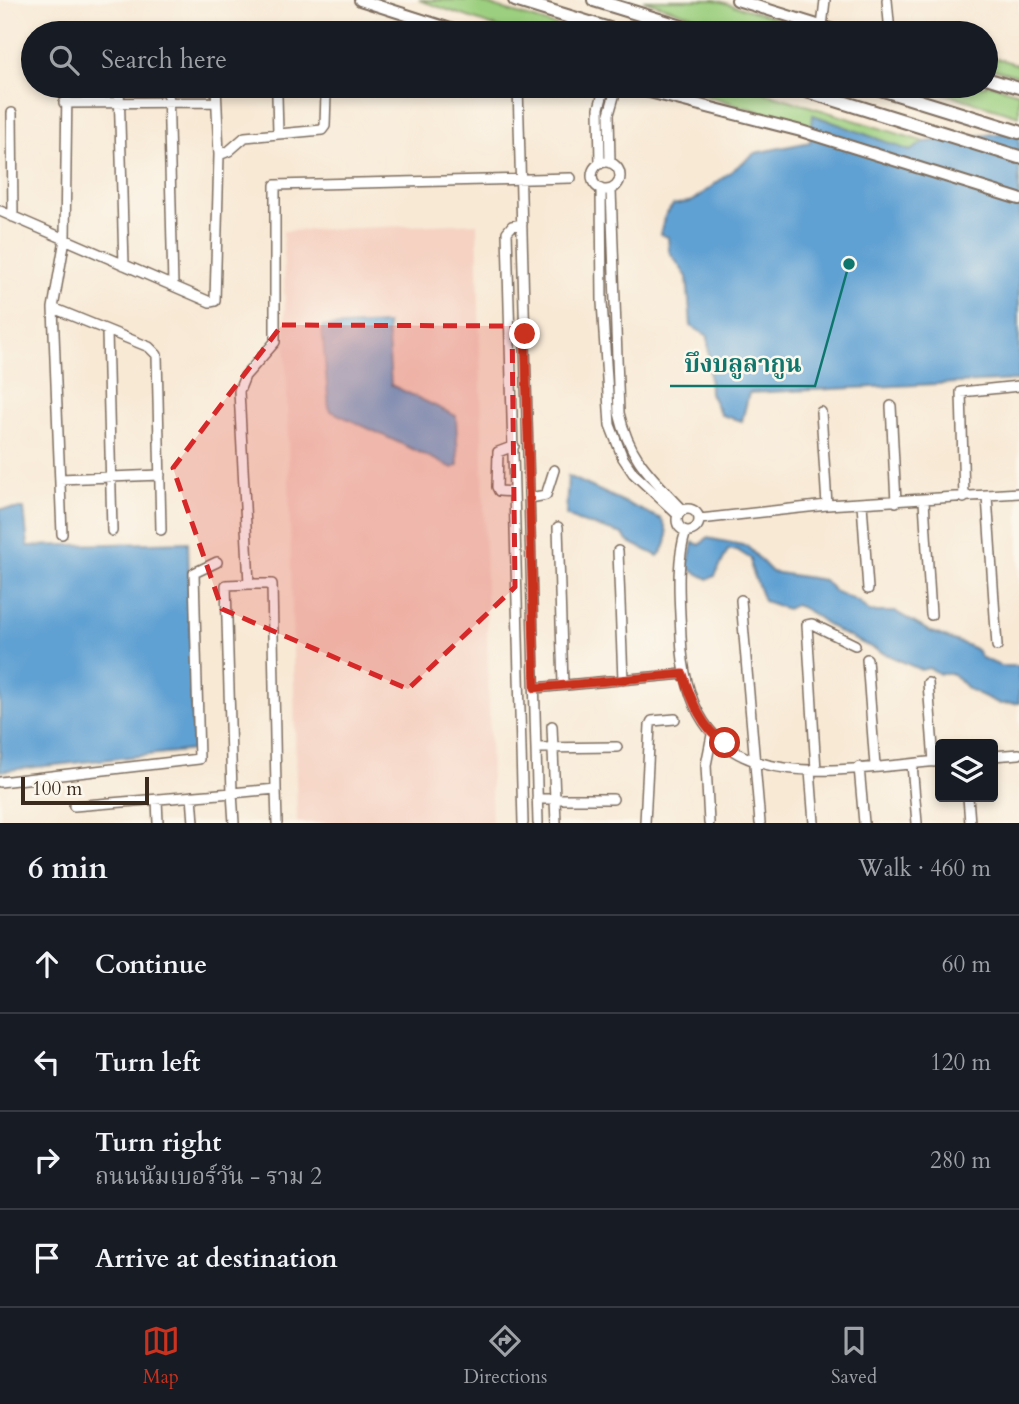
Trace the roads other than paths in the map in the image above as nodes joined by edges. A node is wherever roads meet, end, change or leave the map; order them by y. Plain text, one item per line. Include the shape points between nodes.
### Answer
1 (360, 0) edge
2 (515, 0) edge
3 (594, 0) edge
4 (737, 0) edge
5 (825, 0) edge
6 (887, 0) edge
7 (426, 21) edge
8 (583, 21) edge
9 (662, 21) edge
10 (803, 21) edge
11 (823, 21) edge
12 (889, 21) edge
13 (998, 82) edge
14 (1019, 88) edge
15 (65, 98) edge
16 (120, 98) edge
17 (168, 98) edge
18 (216, 98) edge
19 (277, 98) edge
20 (326, 98) edge
21 (518, 98) edge
22 (602, 98) edge
23 (614, 98) edge
24 (673, 98) edge
25 (830, 98) edge
26 (911, 98) edge
27 (168, 102) junction
28 (216, 102) junction
29 (64, 103) junction
30 (120, 103) junction
31 (12, 113) dead end
32 (1019, 132) edge
33 (278, 133) junction
34 (219, 155) junction
35 (1019, 157) edge
36 (605, 164) junction
37 (571, 178) dead end
38 (521, 180) junction
39 (601, 189) junction
40 (611, 190) junction
41 (1019, 199) edge
42 (0, 211) edge
43 (13, 217) junction
44 (522, 224) junction
45 (65, 239) junction
46 (124, 265) junction
47 (173, 286) junction
48 (54, 308) junction
49 (107, 332) junction
50 (525, 334) junction
51 (510, 335) junction
52 (1019, 386) edge
53 (891, 406) dead end
54 (821, 412) dead end
55 (528, 438) junction
56 (514, 443) junction
57 (554, 470) dead end
58 (160, 475) junction
59 (110, 477) junction
60 (60, 479) junction
61 (514, 492) junction
62 (1019, 493) edge
63 (988, 496) junction
64 (530, 498) junction
65 (964, 498) junction
66 (924, 501) junction
67 (896, 502) junction
68 (862, 504) junction
69 (827, 505) junction
70 (681, 512) junction
71 (700, 519) junction
72 (558, 527) dead end
73 (162, 530) dead end
74 (112, 531) dead end
75 (686, 531) junction
76 (62, 534) dead end
77 (618, 551) dead end
78 (216, 562) dead end
79 (249, 584) junction
80 (868, 589) dead end
81 (741, 600) dead end
82 (533, 610) junction
83 (517, 611) junction
84 (932, 615) dead end
85 (855, 645) dead end
86 (997, 646) dead end
87 (867, 659) dead end
88 (683, 674) junction
89 (623, 680) junction
90 (928, 683) dead end
91 (563, 685) junction
92 (535, 688) junction
93 (675, 719) dead end
94 (520, 725) junction
95 (536, 725) junction
96 (552, 726) dead end
97 (712, 735) junction
98 (935, 744) edge
99 (553, 747) junction
100 (617, 747) dead end
101 (536, 748) junction
102 (1019, 754) edge
103 (998, 756) edge
104 (935, 761) edge
105 (757, 764) junction
106 (912, 764) junction
107 (875, 766) junction
108 (859, 768) junction
109 (813, 770) junction
110 (0, 782) edge
111 (276, 789) junction
112 (232, 793) junction
113 (192, 796) junction
114 (157, 799) junction
115 (537, 799) junction
116 (555, 799) junction
117 (613, 799) dead end
118 (968, 802) edge
119 (74, 806) dead end
120 (159, 823) edge
121 (194, 823) edge
122 (234, 823) edge
123 (277, 823) edge
124 (523, 823) edge
125 (538, 823) edge
126 (556, 823) edge
127 (645, 823) edge
128 (709, 823) edge
129 (760, 823) edge
130 (814, 823) edge
131 (864, 823) edge
132 (918, 823) edge
133 (970, 823) edge

1 - 7 main road
2 - 8 highway
3 - 9 highway
4 - 10 main road
5 - 11 street
6 - 12 street
13 - 14 main road
15 - 29 street
16 - 30 street
17 - 27 street
18 - 28 street
19 - 33 street
20 - 33 street via 324,129
21 - 38 street
22 - 36 street
23 - 36 street
24 - 41 main road via 801,131
25 - 35 highway
26 - 32 highway
27 - 28 street
27 - 30 street
27 - 47 street
28 - 34 street
29 - 30 street
29 - 45 street
30 - 46 street
31 - 43 street
33 - 34 street via 245,137
34 - 47 street via 217,297 211,302
36 - 39 street via 592,176
36 - 40 street via 617,168 620,176
37 - 38 street
38 - 44 street
38 - 79 street via 275,185 275,342 245,376 240,391
39 - 40 street
39 - 70 street via 610,425 633,473
40 - 70 street via 619,414 637,461
42 - 43 street
43 - 45 street
44 - 50 street
44 - 51 street via 507,232
45 - 46 street
45 - 48 street
46 - 47 street
48 - 49 street
48 - 60 street
49 - 58 street via 149,347 157,355
49 - 59 street
50 - 51 street
50 - 55 street
51 - 56 street
52 - 65 street via 961,392
53 - 67 street
54 - 69 street
55 - 56 street
55 - 64 street
56 - 61 street
56 - 61 street via 498,452 497,487
57 - 64 street via 547,495
58 - 59 street
58 - 73 street
59 - 60 street
59 - 74 street
60 - 76 street
61 - 83 street
62 - 63 street
63 - 65 street
63 - 86 street
64 - 82 street
65 - 66 street
66 - 67 street
66 - 84 street
67 - 68 street
68 - 69 street
68 - 80 street
69 - 71 street
70 - 71 street via 692,509
70 - 75 street via 677,523
71 - 75 street via 697,527
72 - 91 street
75 - 88 street via 680,570
77 - 89 street
78 - 110 street via 194,573 199,760
79 - 111 street via 272,584
79 - 112 street via 226,585
81 - 105 street
82 - 83 street
82 - 92 street
83 - 94 street
85 - 109 street via 807,625
87 - 107 street
88 - 89 street
88 - 97 street
89 - 91 street
90 - 98 street
91 - 92 street
92 - 95 street
93 - 127 street via 650,725
94 - 95 street
94 - 124 street
95 - 101 street
96 - 99 street
97 - 105 street
97 - 128 street via 706,765
99 - 100 street
99 - 101 street
99 - 116 street
101 - 115 street
102 - 103 street
104 - 106 street
105 - 109 street
105 - 129 street
106 - 107 street
106 - 132 street
107 - 108 street
108 - 109 street
108 - 131 street
109 - 130 street
111 - 112 street
111 - 123 street
112 - 113 street
112 - 122 street
113 - 114 street
113 - 121 street
114 - 119 street
114 - 120 street
115 - 116 street
115 - 125 street
116 - 117 street
116 - 126 street
118 - 133 street

